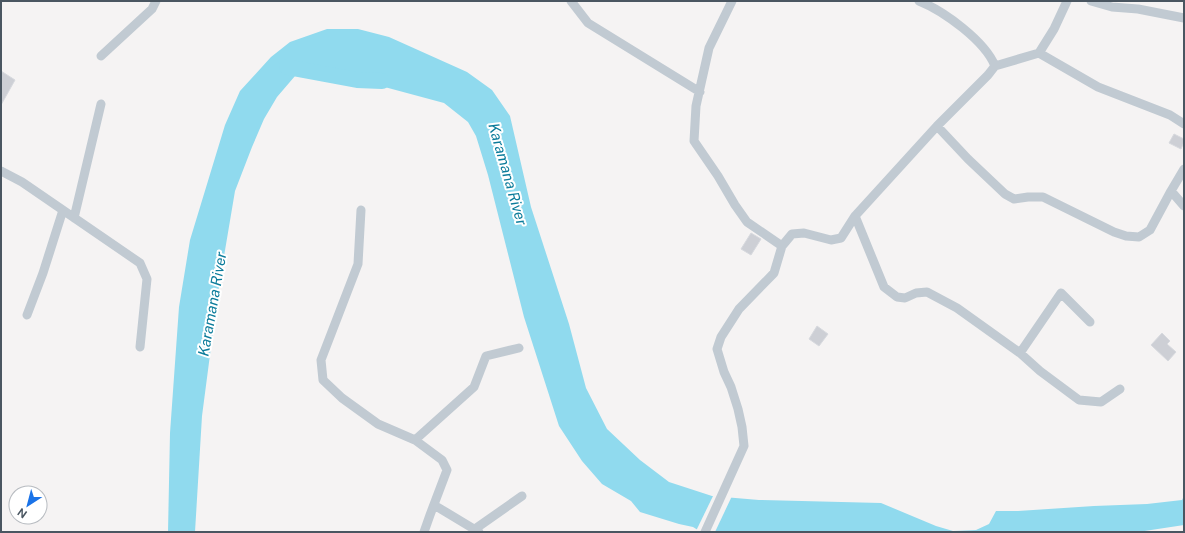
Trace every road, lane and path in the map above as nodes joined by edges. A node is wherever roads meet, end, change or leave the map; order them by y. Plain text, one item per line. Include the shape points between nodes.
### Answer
1 (156, 1) edge
2 (571, 1) edge
3 (732, 1) edge
4 (920, 1) edge
5 (1067, 1) edge
6 (1091, 1) edge
7 (1184, 18) edge
8 (1039, 53) junction
9 (101, 56) dead end
10 (995, 66) junction
11 (700, 92) junction
12 (101, 104) dead end
13 (1184, 124) edge
14 (937, 126) junction
15 (1184, 169) edge
16 (1, 171) edge
17 (1171, 191) junction
18 (1184, 206) edge
19 (63, 210) junction
20 (361, 210) dead end
21 (855, 216) junction
22 (74, 218) junction
23 (782, 246) junction
24 (27, 315) dead end
25 (1090, 322) dead end
26 (140, 347) dead end
27 (519, 348) dead end
28 (1020, 353) junction
29 (1120, 389) dead end
30 (415, 440) junction
31 (522, 496) dead end
32 (434, 505) junction
33 (477, 531) edge
34 (424, 532) edge
35 (705, 532) edge

1 - 9 street via 152,9
2 - 11 street via 588,23
3 - 11 street via 709,48
4 - 10 street via 933,6 956,22 977,41 992,58
5 - 8 street
6 - 7 street via 1112,7
8 - 10 street
8 - 13 street via 1098,87 1170,115
10 - 14 street
11 - 23 street via 696,106 694,141 747,222
12 - 22 street
14 - 17 street via 1005,194 1014,199 1043,197 1126,236 1139,238 1150,230
14 - 21 street
15 - 17 street
16 - 19 street
17 - 18 street
19 - 22 street
19 - 24 street
20 - 30 street via 358,264 320,360 323,380 342,398 378,424
21 - 23 street via 841,238 831,240 804,233 792,234
21 - 28 street via 884,287 889,292 904,298 927,292 957,308
22 - 26 street via 140,263 147,279
23 - 35 street via 774,273 739,309 721,336 718,349 738,408 744,446
25 - 28 street via 1061,293
27 - 30 street via 486,356 474,387
28 - 29 street via 1079,400 1101,402
30 - 32 street via 442,460 447,470
31 - 33 street
32 - 33 street
32 - 34 street

